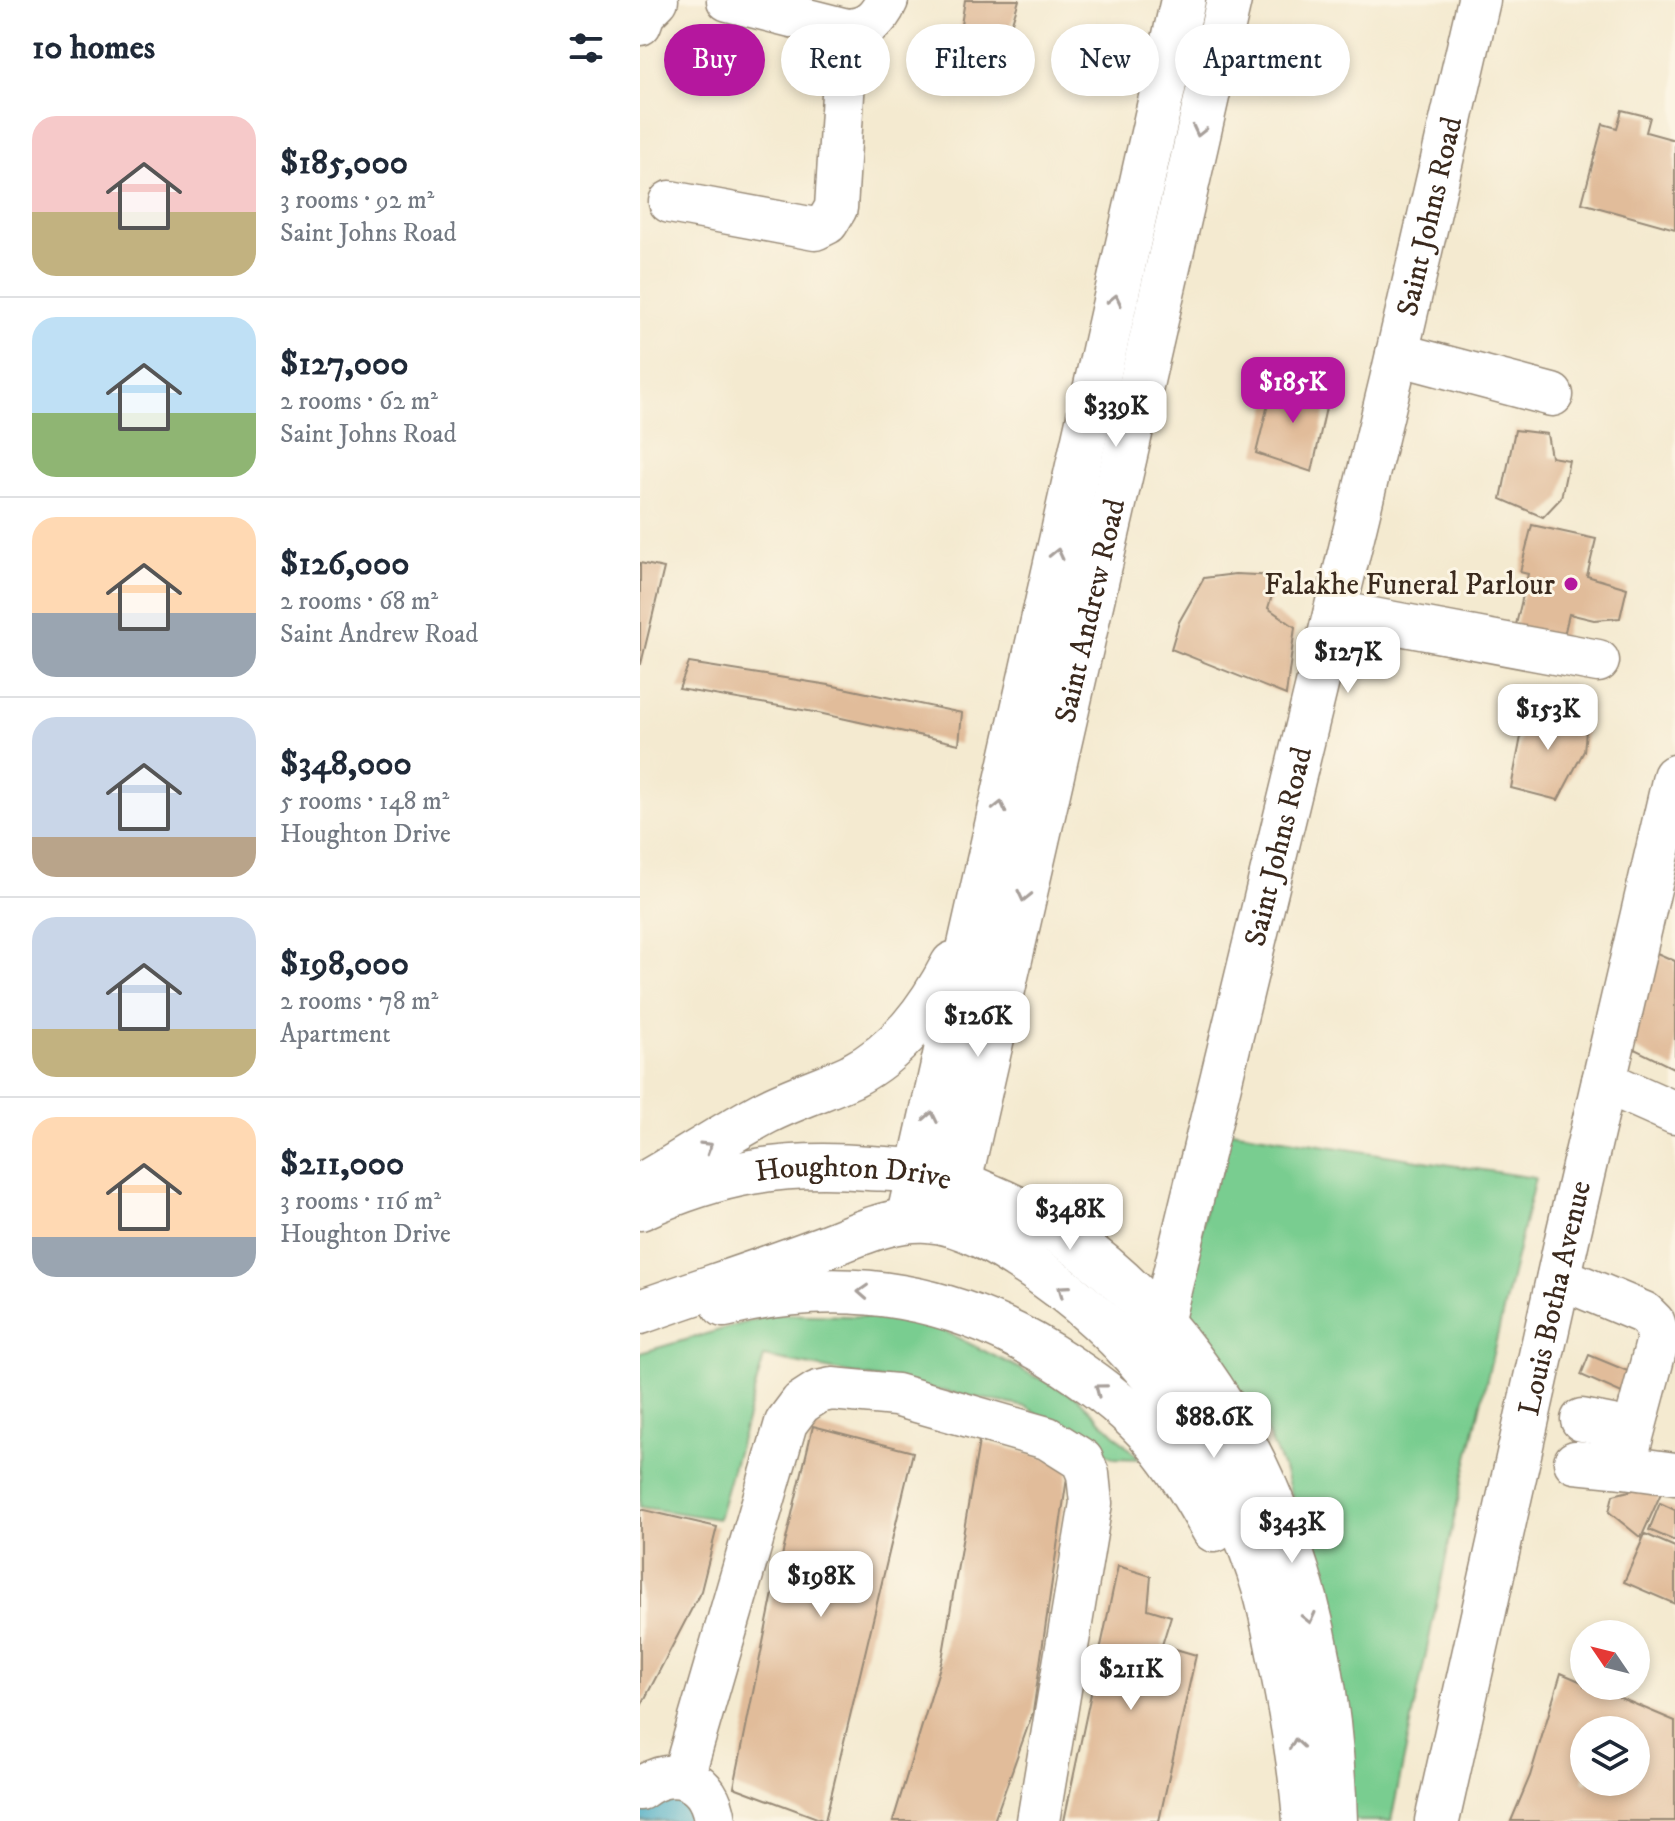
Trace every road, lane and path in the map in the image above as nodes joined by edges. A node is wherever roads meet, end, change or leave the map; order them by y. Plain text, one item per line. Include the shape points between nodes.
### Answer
1 (657, 0) edge
2 (728, 0) edge
3 (887, 0) edge
4 (1183, 0) edge
5 (1229, 0) edge
6 (1479, 0) edge
7 (640, 24) edge
8 (823, 24) edge
9 (870, 24) edge
10 (843, 96) edge
11 (670, 202) dead end
12 (1397, 354) junction
13 (1552, 395) dead end
14 (1335, 612) junction
15 (1598, 661) dead end
16 (1675, 777) edge
17 (982, 883) junction
18 (1603, 1081) junction
19 (1675, 1113) edge
20 (640, 1186) edge
21 (933, 1199) junction
22 (640, 1208) edge
23 (1558, 1277) junction
24 (640, 1312) edge
25 (1162, 1323) junction
26 (640, 1329) edge
27 (1142, 1361) junction
28 (1582, 1420) dead end
29 (1644, 1426) edge
30 (1575, 1462) dead end
31 (1675, 1474) edge
32 (1280, 1660) junction
33 (683, 1777) junction
34 (640, 1789) edge
35 (715, 1821) edge
36 (1038, 1821) edge
37 (1305, 1821) edge
38 (1335, 1821) edge
39 (1437, 1821) edge

1 - 7 street
2 - 8 street
3 - 9 street
17 -> 4 main road, Saint Andrew Road
5 -> 21 main road, Saint Andrew Road
6 - 12 street, Saint Johns Road
10 - 11 street via 836,208 827,223 815,229
12 - 13 street
12 - 14 street, Saint Johns Road
14 - 15 street
14 - 25 street, Saint Johns Road
16 - 18 main road, Louis Botha Avenue
20 -> 17 main road via 754,1119 852,1075 892,1047 939,990 961,948
21 -> 17 main road, Saint Andrew Road
18 - 19 street
18 - 23 main road, Louis Botha Avenue
21 - 22 main road, Houghton Drive via 826,1164 764,1168 688,1188
21 - 24 main road, Houghton Drive via 820,1249
21 - 25 main road, Houghton Drive via 1011,1205 1064,1235 1118,1277
27 -> 21 main road, Houghton Drive via 1069,1293 976,1234
23 - 29 street via 1644,1313 1654,1323 1658,1339
23 - 39 main road, Louis Botha Avenue
25 - 27 street, Saint Johns Road
25 -> 38 main road, Houghton Drive via 1199,1371 1251,1456 1289,1546 1324,1692
32 -> 26 main road via 1258,1626 1204,1511 1154,1438 1079,1373 1004,1329 933,1303 857,1291 771,1296
27 - 32 main road, Houghton Drive via 1201,1446 1235,1512 1266,1594
28 - 29 street
29 - 30 street
29 - 31 street
37 -> 32 main road, Houghton Drive
33 - 34 street via 651,1780
33 - 35 street via 701,1787 713,1804
33 - 36 street via 786,1423 818,1392 896,1395 1047,1438 1082,1460 1088,1474 1091,1503

